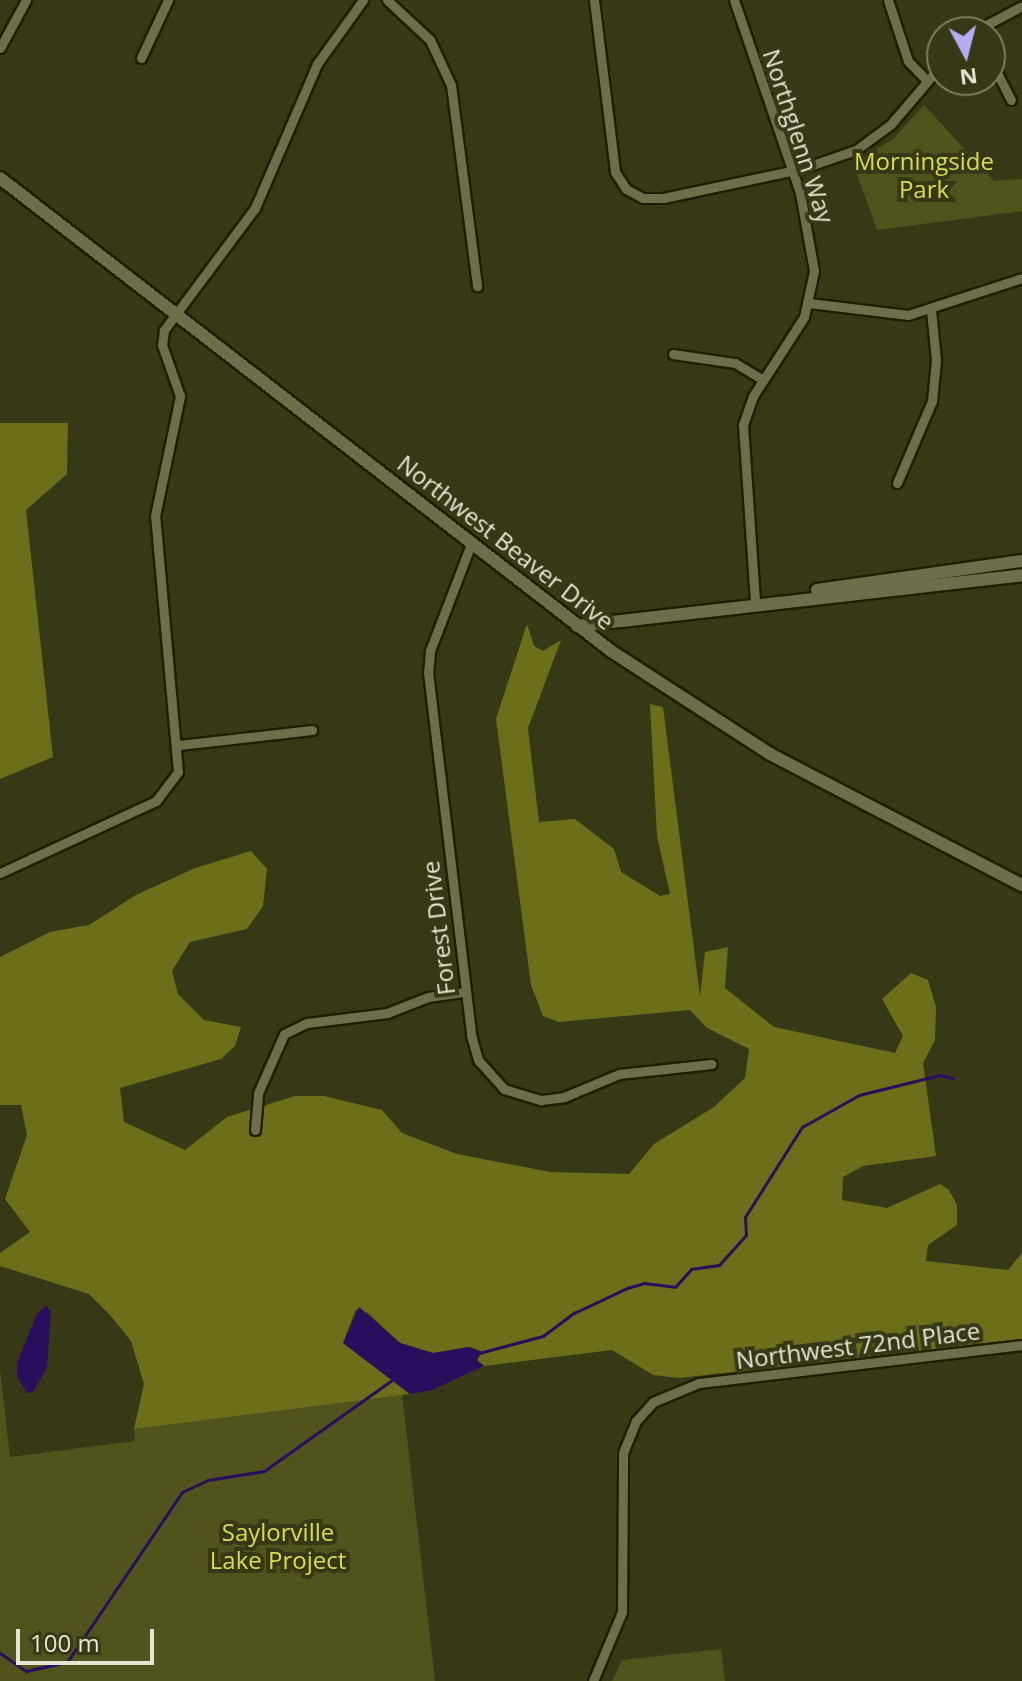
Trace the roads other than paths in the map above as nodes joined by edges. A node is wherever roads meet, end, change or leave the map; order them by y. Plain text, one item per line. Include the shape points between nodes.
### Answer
1 (26, 0) edge
2 (168, 0) edge
3 (363, 0) edge
4 (387, 0) edge
5 (594, 0) edge
6 (734, 0) edge
7 (888, 0) edge
8 (1022, 6) edge
9 (1003, 16) edge
10 (0, 48) edge
11 (141, 58) dead end
12 (926, 80) edge
13 (926, 82) edge
14 (1006, 90) edge
15 (1011, 100) dead end
16 (791, 171) junction
17 (0, 178) edge
18 (1022, 278) edge
19 (477, 286) dead end
20 (809, 303) junction
21 (931, 310) junction
22 (174, 315) junction
23 (673, 354) dead end
24 (763, 380) junction
25 (897, 483) dead end
26 (471, 544) junction
27 (1022, 561) edge
28 (1022, 575) edge
29 (755, 603) junction
30 (577, 626) junction
31 (312, 730) dead end
32 (179, 745) junction
33 (0, 873) edge
34 (1021, 882) edge
35 (465, 992) junction
36 (711, 1064) dead end
37 (255, 1130) dead end
38 (1022, 1345) edge
39 (593, 1681) edge

1 - 10 street
2 - 11 street
3 - 22 street via 317,64 255,208
4 - 19 street via 430,40 451,85
5 - 16 street via 612,162 626,189 653,199
6 - 16 street, Northglenn Way
7 - 12 street via 908,61
8 - 9 street
13 - 16 street via 866,145
14 - 15 street
16 - 20 street, Northglenn Way via 811,238 814,271
17 - 22 main road, Northwest Beaver Drive
18 - 21 street via 1007,279
20 - 21 street via 894,315
20 - 24 street, Northglenn Way
21 - 25 street via 936,360 932,401
22 - 26 main road, Northwest Beaver Drive
22 - 32 street via 162,345 179,386 180,406 155,516
23 - 24 street via 735,363
24 - 29 street, Northglenn Way via 747,411 741,439
26 - 30 main road, Northwest Beaver Drive
26 - 35 street, Forest Drive via 430,651 428,672
27 - 29 main road
28 - 29 main road
29 - 30 main road
30 - 34 main road, Northwest Beaver Drive via 770,754
31 - 32 street
32 - 33 street via 178,772 156,801
35 - 36 street, Forest Drive via 478,1060 504,1089 528,1099 564,1097 619,1074
35 - 37 street via 428,997 379,1014 307,1023 284,1034 258,1093
38 - 39 street, Northwest 72nd Place via 699,1383 653,1402 628,1437 622,1471 622,1612

